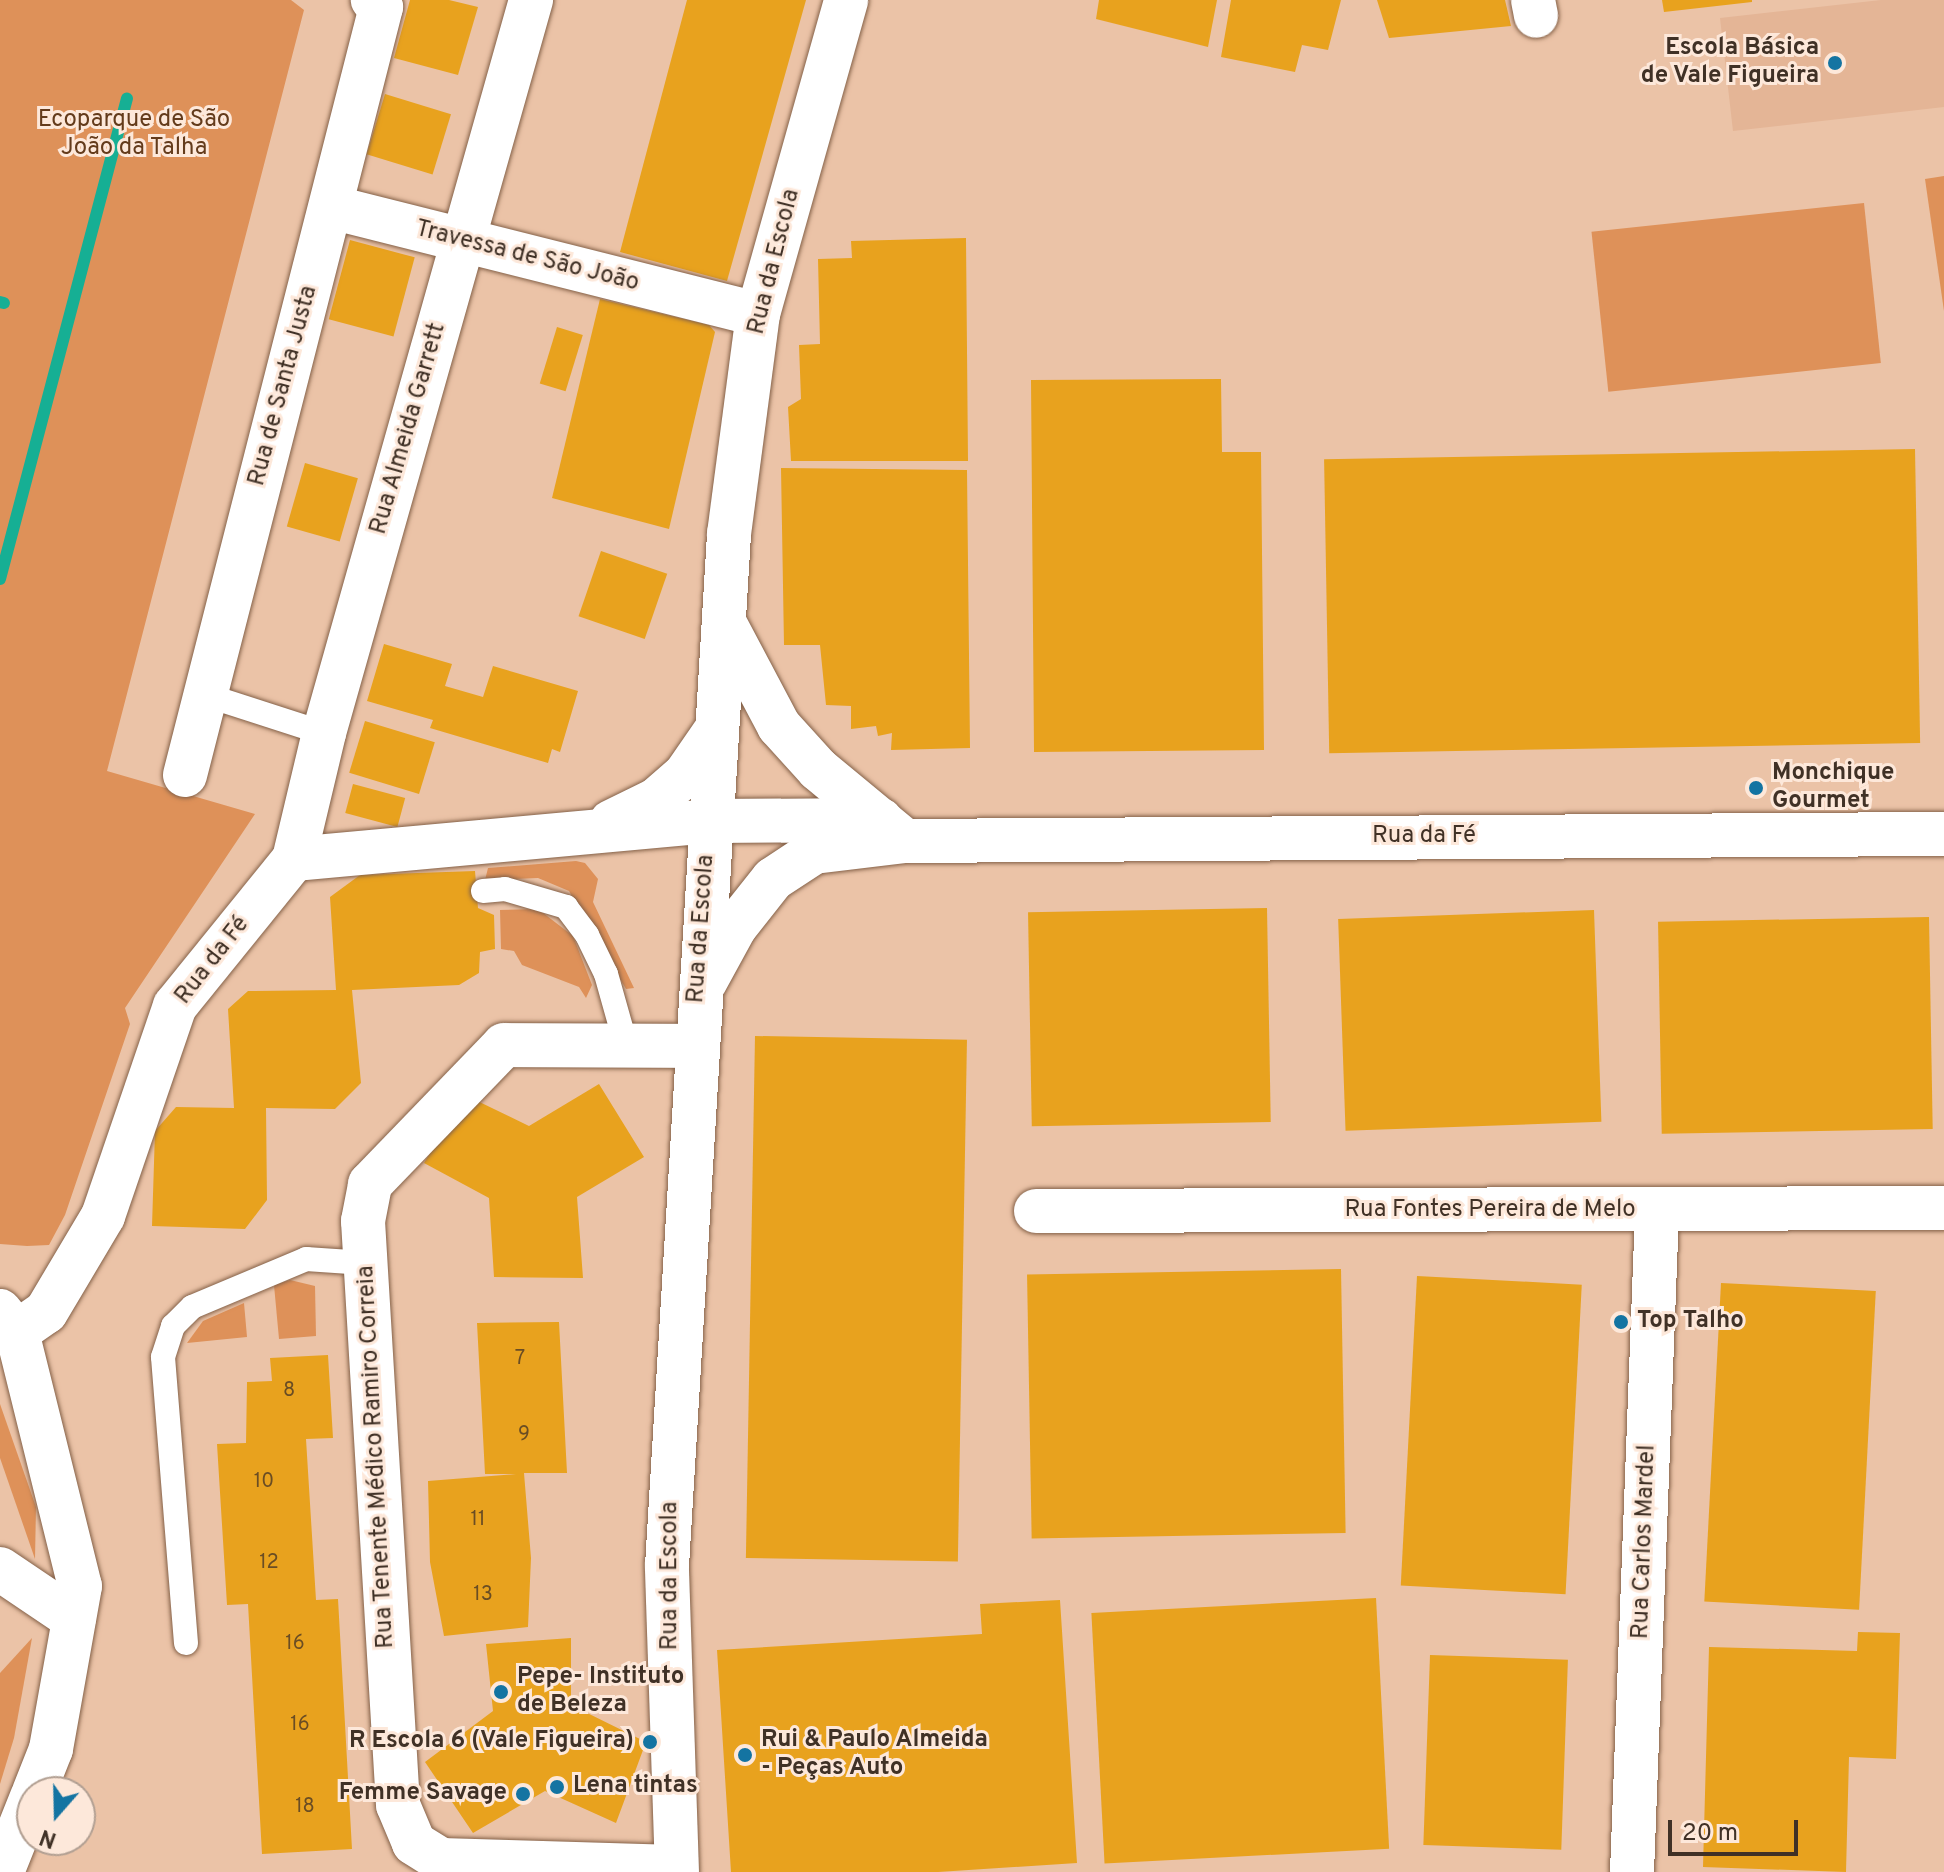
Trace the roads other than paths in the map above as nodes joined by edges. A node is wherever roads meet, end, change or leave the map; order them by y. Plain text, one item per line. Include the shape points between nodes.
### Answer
1 (373, 0) edge
2 (531, 0) edge
3 (846, 0) edge
4 (331, 207) junction
5 (461, 242) junction
6 (741, 309) junction
7 (724, 622) junction
8 (206, 695) junction
9 (717, 728) junction
10 (324, 733) junction
11 (185, 775) dead end
12 (709, 821) junction
13 (893, 830) junction
14 (589, 832) junction
15 (1944, 834) edge
16 (294, 859) junction
17 (483, 891) dead end
18 (698, 995) junction
19 (626, 1045) junction
20 (695, 1046) junction
21 (1944, 1208) edge
22 (1036, 1211) dead end
23 (1657, 1211) junction
24 (365, 1263) junction
25 (9, 1321) edge
26 (0, 1569) edge
27 (74, 1619) junction
28 (186, 1643) dead end
29 (40, 1776) edge
30 (16, 1837) edge
31 (676, 1869) edge
32 (2, 1872) edge
33 (1632, 1872) edge

1 - 4 street, Rua de Santa Justa via 381,7
2 - 5 street, Rua Almeida Garrett
3 - 6 street, Rua da Escola
4 - 5 street, Travessa de São João
4 - 8 street, Rua de Santa Justa
5 - 6 street, Travessa de São João
5 - 10 street, Rua Almeida Garrett
6 - 7 street, Rua da Escola
7 - 9 street, Rua da Escola
7 - 13 street via 779,726 818,769
8 - 10 lane
8 - 11 street, Rua de Santa Justa
9 - 12 street, Rua da Escola
9 - 14 street, Rua da Fé via 685,775 656,800
10 - 16 street, Rua Almeida Garrett
12 - 13 street, Rua da Fé
12 - 14 street, Rua da Fé
12 - 18 street, Rua da Escola
13 - 15 street, Rua da Fé
13 - 18 street, Rua da Fé via 814,852 773,879 735,927
14 - 16 street, Rua da Fé
16 - 25 street, Rua da Fé via 175,1006 103,1216 46,1312
17 - 19 lane via 505,889 566,907 606,974
18 - 20 street, Rua da Escola
19 - 20 street, Rua Tenente Médico Ramiro Correia
19 - 24 street, Rua Tenente Médico Ramiro Correia via 504,1045 370,1184 363,1221
20 - 31 street, Rua da Escola via 667,1566
21 - 23 street, Rua Fontes Pereira de Melo
22 - 23 street, Rua Fontes Pereira de Melo
23 - 33 street, Rua Carlos Mardel
24 - 28 lane via 306,1259 192,1307 173,1326 163,1357
24 - 31 street, Rua Tenente Médico Ramiro Correia via 398,1805 414,1843 441,1860
25 - 27 street via 80,1586
26 - 27 street
27 - 29 street via 51,1749
30 - 32 street

